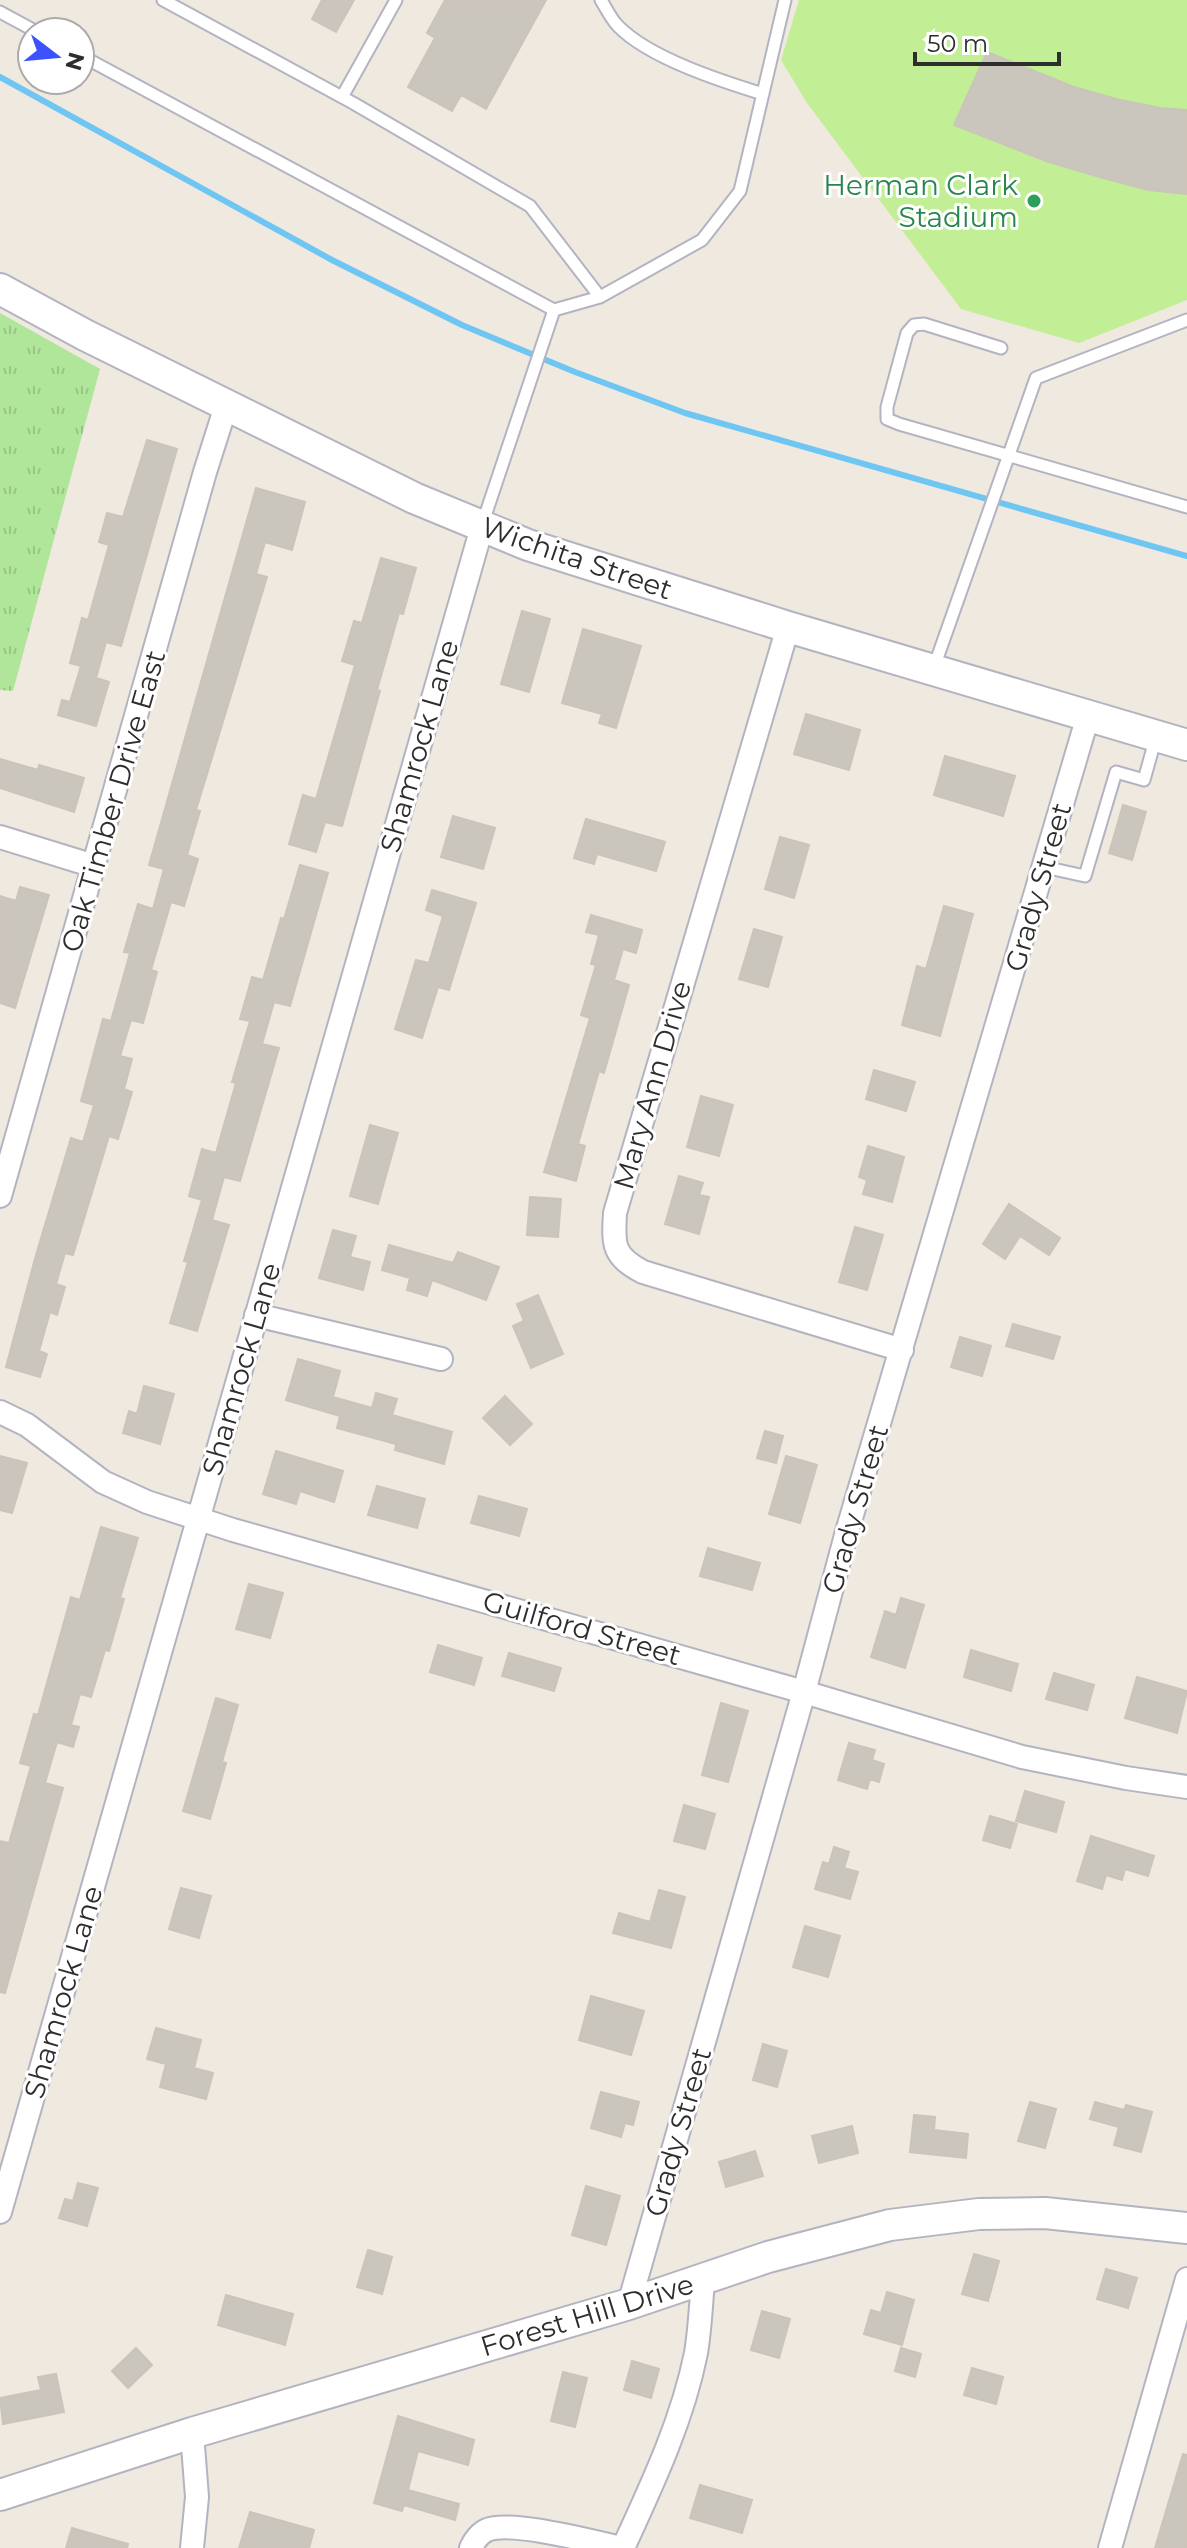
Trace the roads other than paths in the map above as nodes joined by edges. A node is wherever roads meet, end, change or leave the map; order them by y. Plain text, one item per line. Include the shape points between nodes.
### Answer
1 (163, 0) edge
2 (396, 0) edge
3 (601, 0) edge
4 (785, 0) edge
5 (96, 64) edge
6 (763, 94) junction
7 (342, 97) junction
8 (0, 289) edge
9 (600, 297) junction
10 (554, 310) junction
11 (1187, 320) edge
12 (1001, 348) dead end
13 (226, 406) junction
14 (1009, 455) junction
15 (1187, 507) edge
16 (482, 527) junction
17 (788, 627) junction
18 (933, 670) junction
19 (1088, 716) junction
20 (1156, 736) junction
21 (1187, 745) edge
22 (0, 837) edge
23 (94, 866) junction
24 (1044, 867) junction
25 (9, 1134) edge
26 (0, 1196) edge
27 (256, 1315) junction
28 (902, 1350) junction
29 (441, 1359) dead end
30 (0, 1412) edge
31 (198, 1519) junction
32 (804, 1692) junction
33 (1187, 1787) edge
34 (0, 2212) edge
35 (1187, 2228) edge
36 (1187, 2279) edge
37 (703, 2280) junction
38 (629, 2304) junction
39 (192, 2433) junction
40 (0, 2495) edge
41 (192, 2548) edge
42 (471, 2548) edge
43 (622, 2548) edge
44 (1110, 2548) edge

1 - 7 lane
2 - 7 lane
3 - 6 lane via 617,26 650,49
4 - 6 lane
5 - 10 lane
6 - 9 lane via 740,191 702,240
7 - 9 lane via 530,206
8 - 13 main road, Wichita Street
9 - 10 lane
10 - 16 lane
11 - 14 lane via 1036,378
12 - 14 lane via 914,325 907,333 887,419
13 - 16 main road, Wichita Street
13 - 23 street, Oak Timber Drive East
14 - 15 lane
14 - 18 lane
16 - 17 main road, Wichita Street
16 - 27 street, Shamrock Lane
17 - 18 main road, Wichita Street
17 - 28 street, Mary Ann Drive via 615,1213 613,1240 622,1261 643,1272
18 - 19 main road, Wichita Street
19 - 20 main road, Wichita Street
19 - 24 street, Grady Street
20 - 21 main road, Wichita Street
20 - 24 lane via 1144,780 1116,772 1085,876
22 - 23 street
23 - 25 street, Oak Timber Drive East
24 - 28 street, Grady Street
25 - 26 street, Oak Timber Drive East
27 - 29 street
27 - 31 street, Shamrock Lane
28 - 32 street, Grady Street
30 - 31 street, Guilford Street via 27,1425 103,1482
31 - 32 street, Guilford Street
31 - 34 street, Shamrock Lane
32 - 33 street, Guilford Street via 1022,1757
32 - 38 street, Grady Street
35 - 37 main road, Forest Hill Drive via 1045,2213 953,2216 835,2238
36 - 44 street
37 - 38 main road, Forest Hill Drive
37 - 43 street via 696,2352 680,2411
38 - 39 main road, Forest Hill Drive
39 - 40 main road, Forest Hill Drive
39 - 41 street via 197,2497
42 - 43 street via 485,2531 518,2528

